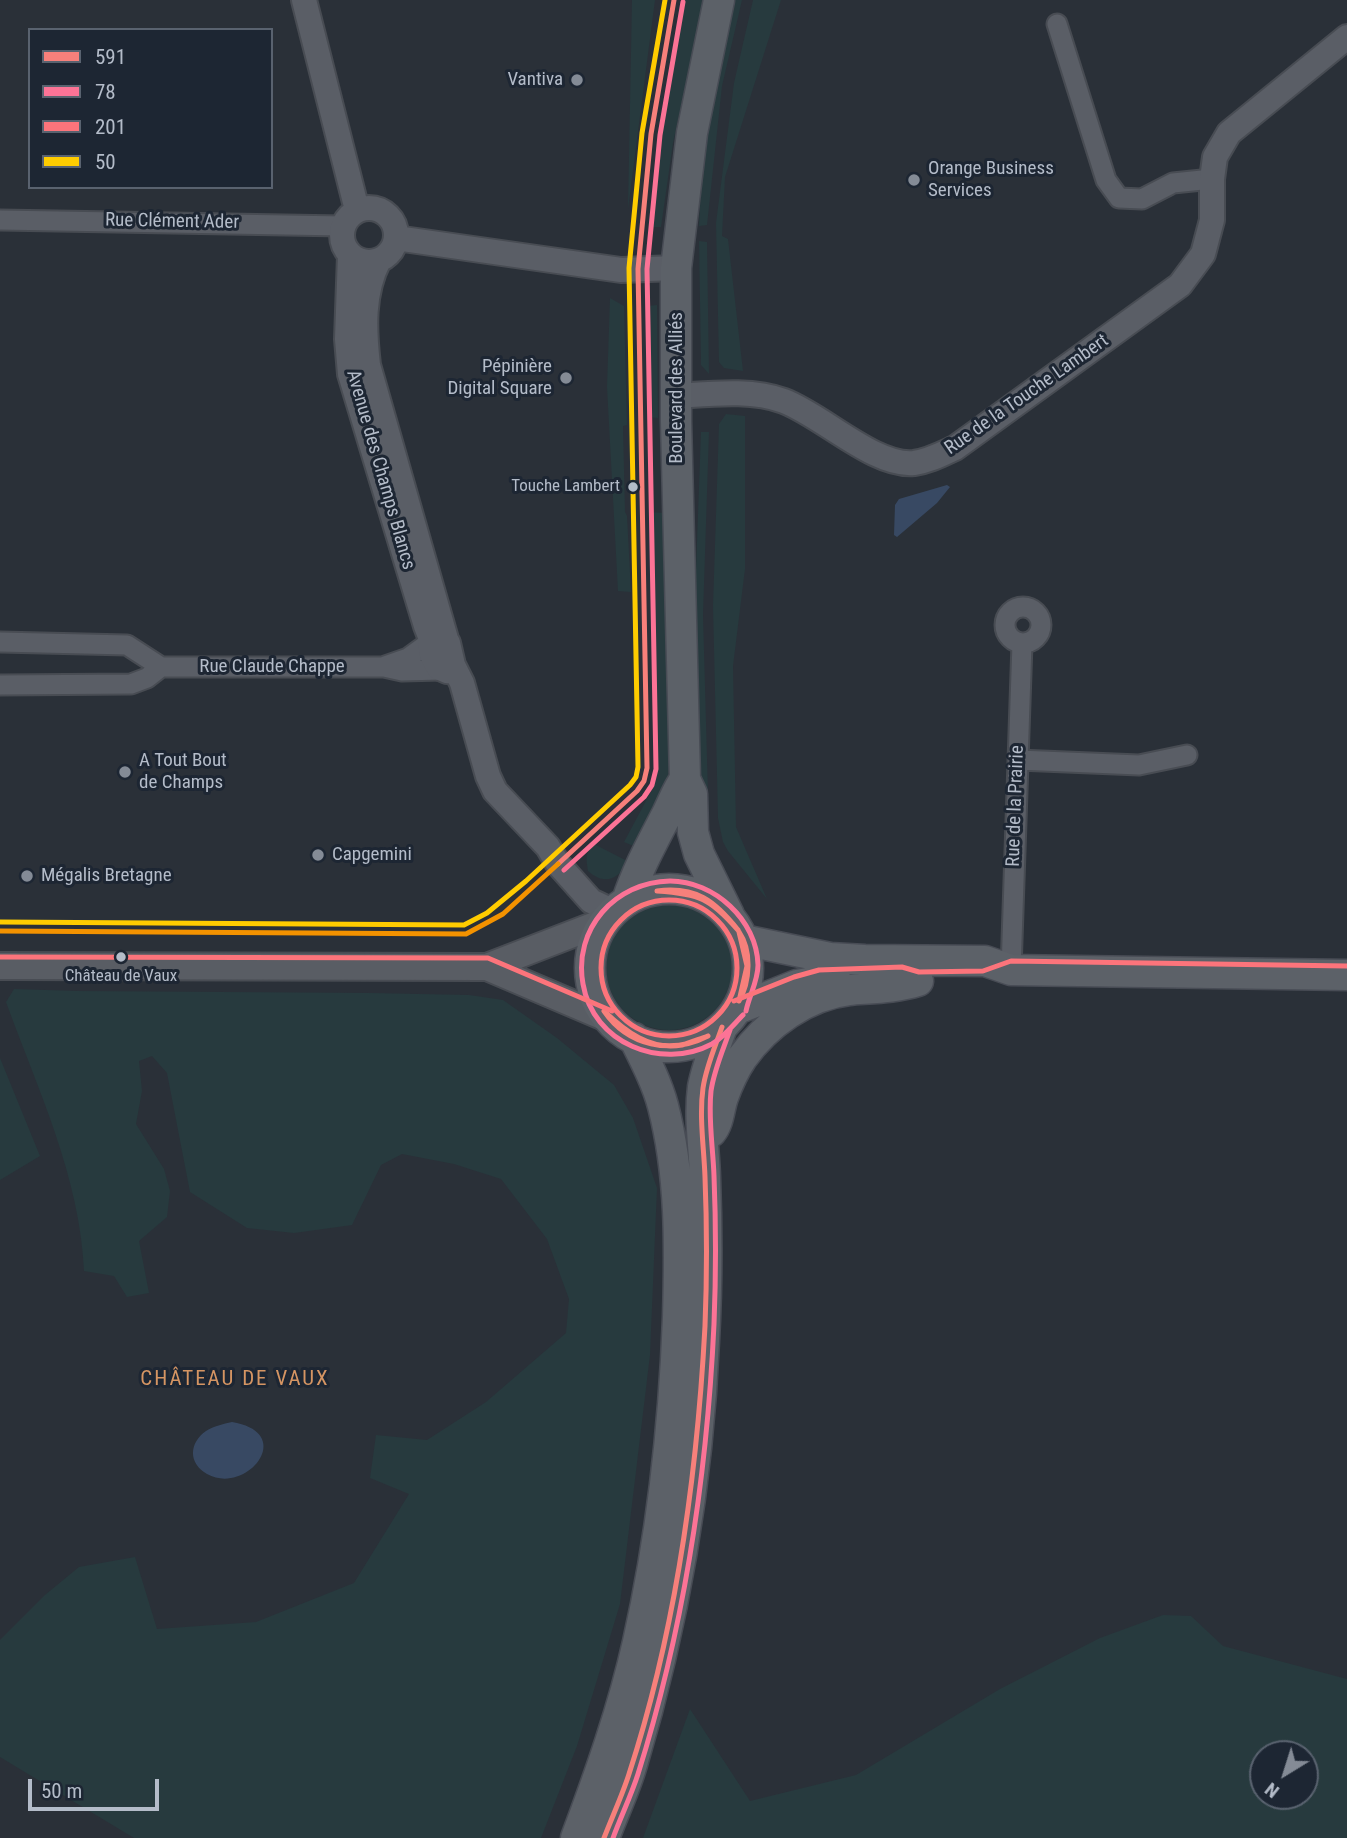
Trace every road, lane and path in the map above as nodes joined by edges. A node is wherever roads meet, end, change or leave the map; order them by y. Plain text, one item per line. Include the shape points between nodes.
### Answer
1 (304, 0) edge
2 (719, 0) edge
3 (1058, 24) dead end
4 (1347, 37) edge
5 (1212, 179) junction
6 (350, 218) junction
7 (0, 220) edge
8 (396, 238) junction
9 (350, 255) junction
10 (379, 260) junction
11 (676, 268) junction
12 (676, 396) junction
13 (436, 640) junction
14 (0, 642) edge
15 (1022, 643) dead end
16 (161, 667) junction
17 (384, 667) junction
18 (447, 667) junction
19 (0, 684) edge
20 (1187, 755) dead end
21 (1018, 760) junction
22 (685, 779) junction
23 (616, 911) junction
24 (736, 928) junction
25 (0, 967) edge
26 (487, 967) junction
27 (1011, 970) junction
28 (1347, 975) edge
29 (918, 981) junction
30 (609, 1018) junction
31 (730, 1018) junction
32 (634, 1038) junction
33 (704, 1140) junction
34 (576, 1838) edge
35 (604, 1838) edge

1 - 6 street
2 - 11 main road, Boulevard des Alliés via 692,132
3 - 5 street via 1105,180 1119,198 1142,199 1173,183
4 - 5 street, Rue de la Touche Lambert via 1229,133 1215,157
5 - 12 street, Rue de la Touche Lambert via 1212,220 1203,254 1180,285 955,448 932,458 913,463 883,459 783,401 754,395
6 - 7 street, Rue Clément Ader
6 - 8 street via 372,208 384,212 395,226
6 - 9 street via 342,242
8 - 10 street via 392,249
8 - 11 street via 621,270
9 - 10 street via 366,262
9 - 13 street, Avenue des Champs Blancs via 350,374 426,626
10 - 13 street, Avenue des Champs Blancs via 368,287 368,365
11 - 12 main road, Boulevard des Alliés
12 - 22 main road, Boulevard des Alliés
13 - 17 street, Rue Claude Chappe
13 - 18 street
14 - 16 street via 127,645
15 - 21 street, Rue de la Prairie
16 - 17 street, Rue Claude Chappe
16 - 19 street, Rue Claude Chappe via 131,684
17 - 18 street, Rue Claude Chappe via 402,671
18 - 23 street via 462,683 495,791 591,901
20 - 21 street via 1139,765
21 - 27 street, Rue de la Prairie
22 - 23 main road
22 - 24 main road, Boulevard des Alliés via 692,794 699,854
23 - 24 main road via 649,891 679,890 713,902
23 - 26 main road
23 - 30 main road via 592,952 590,970 599,1003
24 - 27 main road via 830,958 985,961
24 - 31 main road via 748,957 748,975 745,992
25 - 26 main road
26 - 30 main road
27 - 28 main road
27 - 29 main road via 985,980
29 - 31 main road via 902,976 820,979 797,985
29 - 33 main road via 828,994 784,1017 741,1060 724,1093 716,1127
30 - 32 main road
31 - 32 main road via 707,1038 689,1044 652,1045
31 - 33 main road via 709,1062 703,1090 700,1127
32 - 34 main road via 659,1093 673,1154 680,1248 670,1451 638,1643 605,1759
33 - 35 main road via 704,1341 696,1457 660,1659 632,1766

